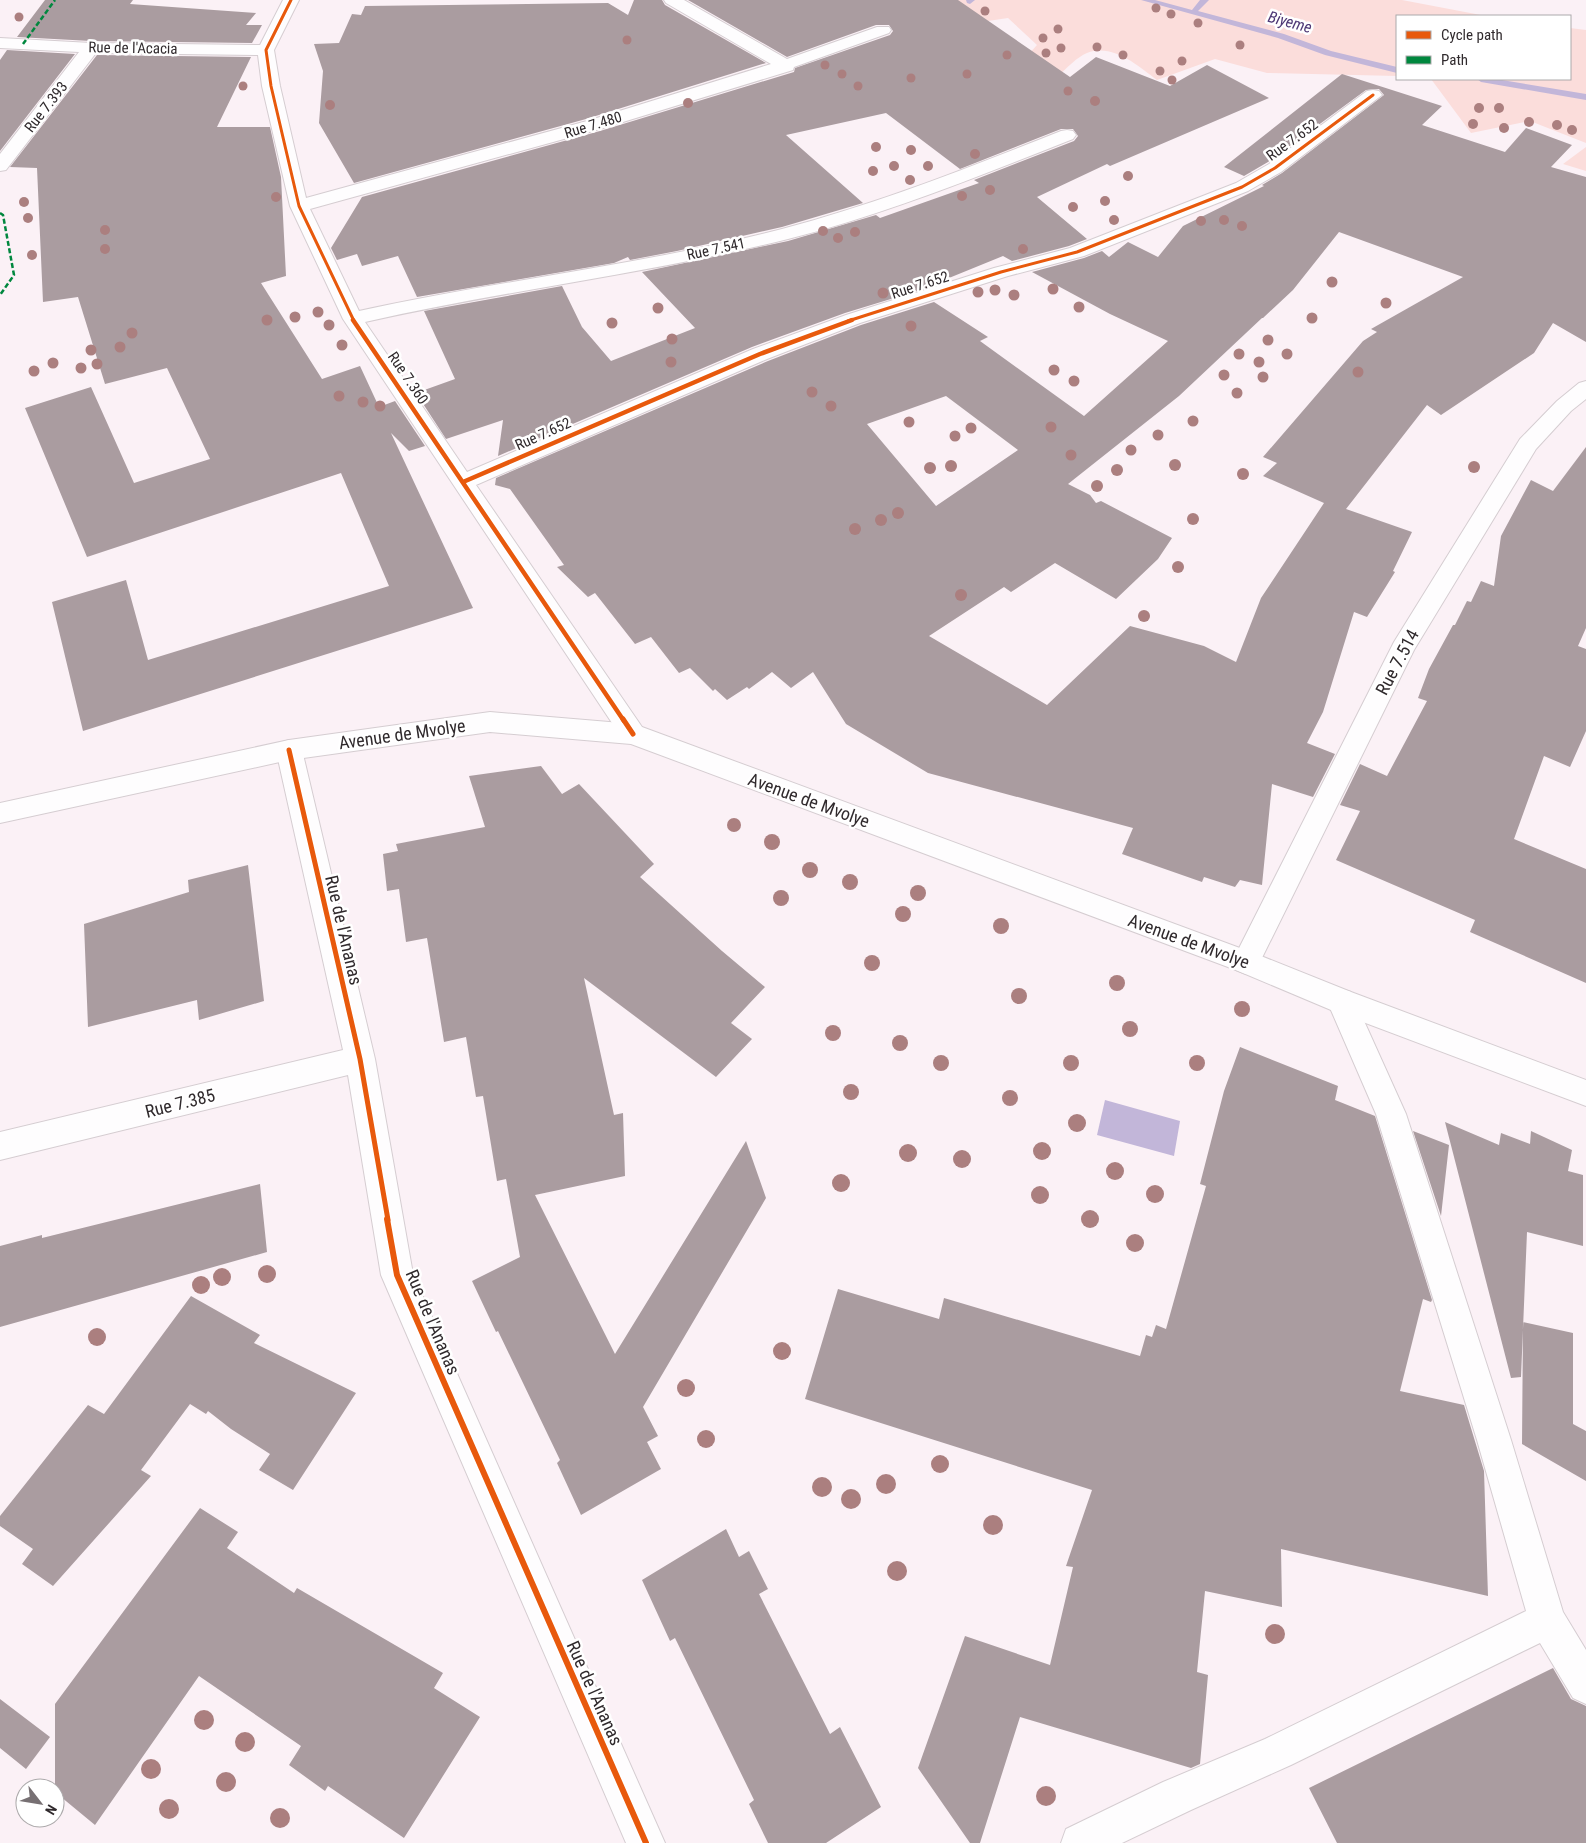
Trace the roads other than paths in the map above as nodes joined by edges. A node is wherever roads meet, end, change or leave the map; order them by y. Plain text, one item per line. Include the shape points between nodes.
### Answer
1 (291, 0) edge
2 (672, 0) edge
3 (883, 30) dead end
4 (0, 42) edge
5 (91, 48) junction
6 (266, 50) junction
7 (787, 66) junction
8 (1372, 96) dead end
9 (1067, 135) dead end
10 (0, 166) edge
11 (299, 206) junction
12 (353, 319) junction
13 (1586, 388) edge
14 (464, 482) junction
15 (633, 734) junction
16 (289, 750) junction
17 (0, 813) edge
18 (1246, 962) junction
19 (1341, 1001) junction
20 (360, 1059) junction
21 (1586, 1093) edge
22 (0, 1146) edge
23 (1546, 1620) junction
24 (1586, 1685) edge
25 (646, 1843) edge
26 (1080, 1843) edge

1 - 6 street
2 - 7 street
3 - 7 street, Rue 7.480
4 - 5 street, Rue de l'Acacia
5 - 6 street, Rue de l'Acacia
5 - 10 street, Rue 7.393
6 - 11 street, Rue 7.360 via 271,86
7 - 11 street, Rue 7.480 via 543,141
8 - 14 street, Rue 7.652 via 1282,163 1242,187 1077,252 1001,272 760,354
9 - 12 street, Rue 7.541 via 925,191 784,234 629,268 432,300
11 - 12 street, Rue 7.360
12 - 14 street, Rue 7.360
13 - 18 street, Rue 7.514 via 1528,444 1403,648
14 - 15 street, Rue 7.360
15 - 16 street, Avenue de Mvolye via 490,722
15 - 18 street, Avenue de Mvolye
16 - 17 street, Avenue de Mvolye
16 - 20 street, Rue de l'Ananas
18 - 19 street, Avenue de Mvolye
19 - 21 street, Avenue de Mvolye
19 - 23 street via 1391,1114 1494,1440
20 - 22 street, Rue 7.385
20 - 25 street, Rue de l'Ananas via 397,1274
23 - 24 street
23 - 26 street via 1278,1752

